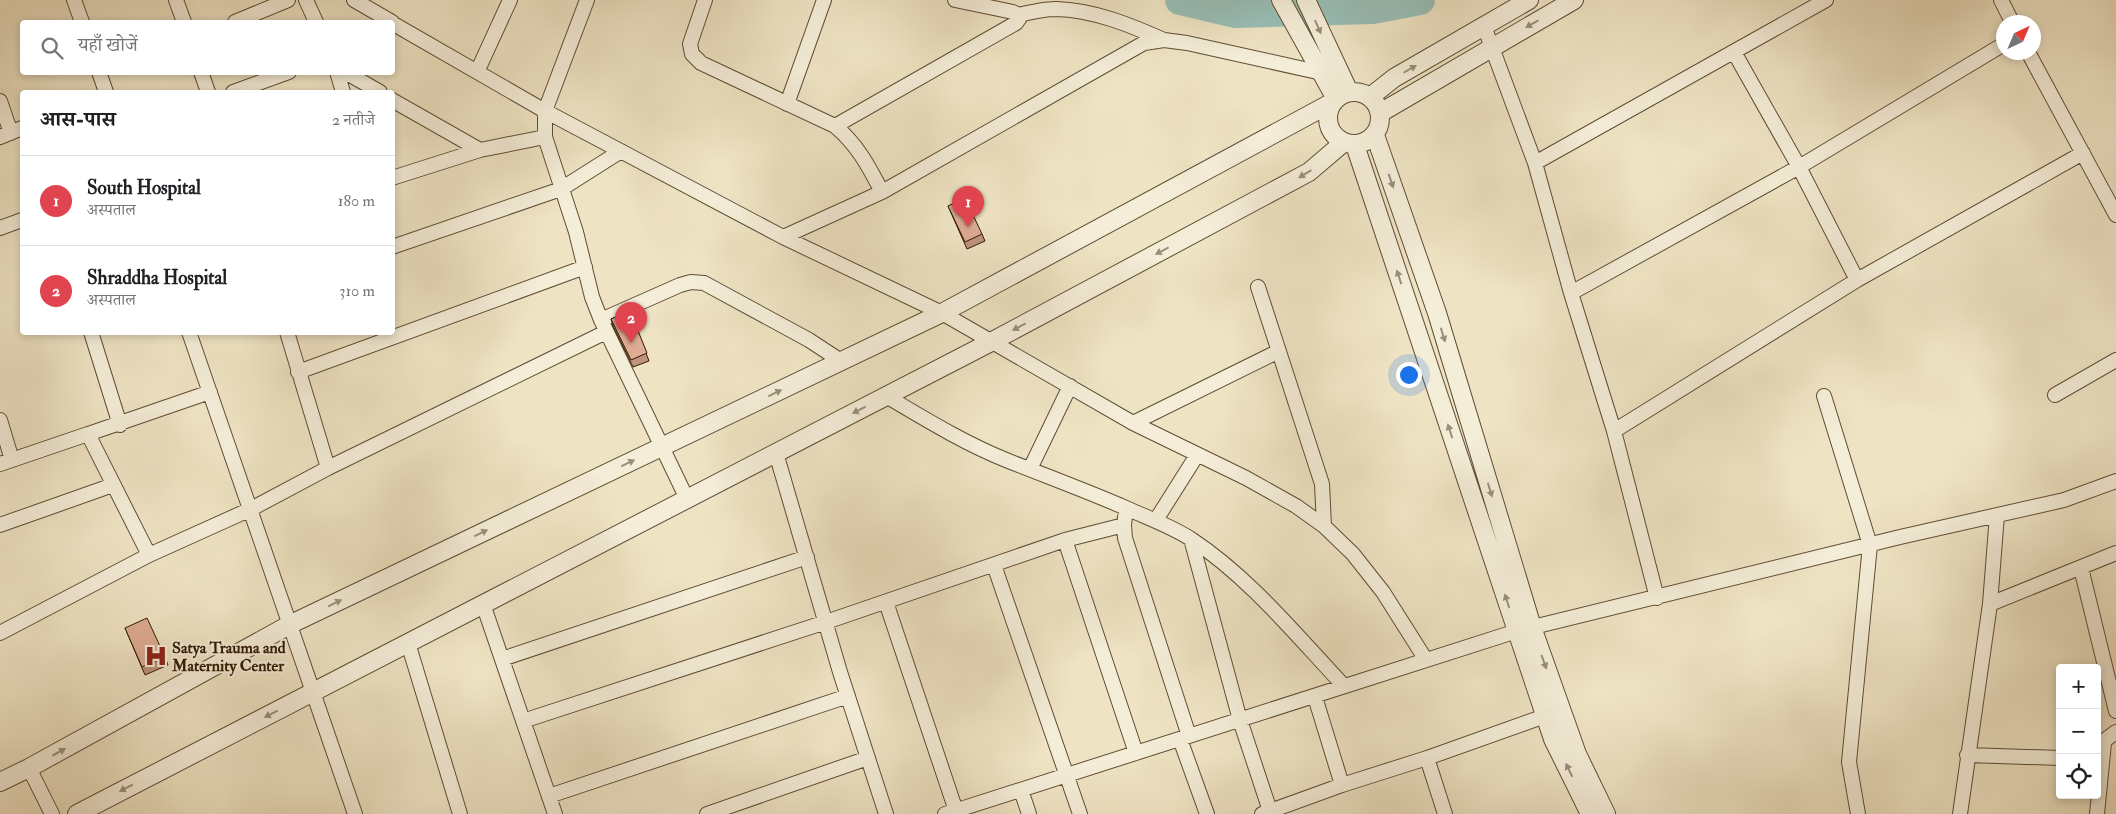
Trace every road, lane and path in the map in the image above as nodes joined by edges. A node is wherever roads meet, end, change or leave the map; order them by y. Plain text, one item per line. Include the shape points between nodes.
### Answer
1 (74, 0) edge
2 (176, 0) edge
3 (288, 0) edge
4 (306, 0) edge
5 (354, 0) edge
6 (510, 0) edge
7 (587, 0) edge
8 (706, 0) edge
9 (824, 0) edge
10 (955, 0) edge
11 (1306, 0) edge
12 (1529, 0) edge
13 (1574, 0) edge
14 (1826, 0) edge
15 (2001, 0) edge
16 (1282, 1) edge
17 (1018, 14) junction
18 (2008, 15) edge
19 (81, 20) edge
20 (183, 20) edge
21 (240, 20) edge
22 (315, 20) edge
23 (387, 20) edge
24 (395, 25) edge
25 (1484, 26) junction
26 (1164, 40) junction
27 (1492, 47) junction
28 (1996, 49) edge
29 (1734, 52) junction
30 (2032, 60) edge
31 (477, 72) junction
32 (1322, 73) junction
33 (100, 75) edge
34 (202, 75) edge
35 (281, 75) edge
36 (338, 75) edge
37 (350, 75) edge
38 (105, 90) edge
39 (207, 90) edge
40 (239, 90) edge
41 (342, 90) edge
42 (376, 90) edge
43 (1370, 97) junction
44 (1339, 98) junction
45 (0, 101) edge
46 (395, 102) edge
47 (787, 104) junction
48 (545, 111) junction
49 (1380, 113) junction
50 (835, 126) junction
51 (11, 133) edge
52 (1375, 135) junction
53 (545, 137) junction
54 (1349, 144) junction
55 (480, 150) junction
56 (621, 151) junction
57 (2083, 153) junction
58 (1535, 163) junction
59 (1799, 167) junction
60 (395, 177) edge
61 (561, 189) junction
62 (882, 192) junction
63 (2116, 215) edge
64 (20, 221) edge
65 (0, 228) edge
66 (783, 237) junction
67 (395, 246) edge
68 (585, 267) junction
69 (1857, 280) junction
70 (1258, 287) dead end
71 (1571, 293) junction
72 (942, 313) junction
73 (603, 326) junction
74 (92, 335) edge
75 (190, 335) edge
76 (288, 335) edge
77 (993, 341) junction
78 (1279, 351) junction
79 (2116, 360) edge
80 (841, 361) junction
81 (298, 372) junction
82 (1070, 386) junction
83 (210, 392) junction
84 (2055, 395) dead end
85 (886, 396) junction
86 (1824, 396) dead end
87 (0, 420) edge
88 (1133, 423) junction
89 (120, 425) junction
90 (1614, 431) junction
91 (88, 434) junction
92 (660, 447) junction
93 (776, 453) junction
94 (1197, 455) junction
95 (6, 462) edge
96 (328, 468) junction
97 (1030, 469) junction
98 (2116, 481) edge
99 (113, 485) junction
100 (687, 499) junction
101 (250, 509) junction
102 (1127, 509) junction
103 (1998, 516) junction
104 (1156, 520) junction
105 (0, 525) edge
106 (1124, 525) junction
107 (1324, 526) junction
108 (1191, 539) junction
109 (1065, 540) junction
110 (1870, 545) junction
111 (2116, 553) edge
112 (149, 556) junction
113 (807, 557) junction
114 (994, 565) junction
115 (2081, 568) junction
116 (1657, 598) junction
117 (886, 602) junction
118 (484, 604) junction
119 (1990, 604) junction
120 (826, 622) junction
121 (291, 624) junction
122 (1524, 629) junction
123 (0, 633) edge
124 (408, 643) junction
125 (502, 660) junction
126 (1426, 660) junction
127 (2112, 681) edge
128 (1344, 686) junction
129 (314, 691) junction
130 (848, 696) junction
131 (1314, 696) junction
132 (2116, 710) edge
133 (1546, 716) junction
134 (1240, 720) junction
135 (523, 721) junction
136 (2116, 732) edge
137 (1184, 738) junction
138 (2101, 743) edge
139 (1136, 753) junction
140 (2100, 754) edge
141 (1967, 755) junction
142 (868, 758) junction
143 (1426, 758) junction
144 (2056, 758) edge
145 (29, 768) junction
146 (1067, 775) junction
147 (0, 782) edge
148 (1342, 785) junction
149 (1021, 790) junction
150 (549, 796) junction
151 (951, 812) edge
152 (1267, 813) edge
153 (52, 814) edge
154 (77, 814) edge
155 (355, 814) edge
156 (460, 814) edge
157 (555, 814) edge
158 (707, 814) edge
159 (886, 814) edge
160 (1029, 814) edge
161 (1080, 814) edge
162 (1207, 814) edge
163 (1445, 814) edge
164 (1590, 814) edge
165 (1606, 814) edge
166 (1858, 814) edge
167 (1960, 814) edge
168 (2097, 814) edge

1 - 19 street
2 - 20 street
3 - 21 street
4 - 22 street
5 - 23 street
6 - 31 street
7 - 48 street
8 - 47 street via 690,44 692,54 701,63
9 - 47 street
10 - 17 street
11 -> 44 street via 1330,55
12 - 25 street
13 -> 27 street
14 - 29 street
15 - 18 street
16 - 32 street
17 - 26 street via 1072,11 1125,23
17 - 50 street via 1016,23
24 - 31 street
25 - 27 street
43 -> 25 street via 1394,78
26 - 32 street
26 - 62 street via 1144,43
27 - 49 street
27 - 58 street
28 - 59 street
29 - 58 street
29 - 59 street
30 - 57 street
31 - 48 street
32 - 44 street
33 - 38 street
34 - 39 street
35 - 40 street
36 - 41 street
37 - 42 street
43 - 44 street via 1363,94
43 - 49 street
44 - 54 street via 1328,113 1328,125 1333,136
44 - 72 street
45 - 51 street
46 - 55 street
47 - 50 street
48 - 53 street
48 - 56 street
49 - 52 street
50 - 62 street via 850,138
52 - 54 street via 1366,142
52 -> 122 street via 1437,313
53 - 55 street
53 - 61 street
54 -> 77 street via 1309,172
122 -> 54 street
55 - 60 street
56 - 61 street
56 - 66 street
57 - 63 street
57 - 69 street
58 - 71 street
59 - 69 street
59 - 71 street
61 - 67 street
61 - 68 street
62 - 66 street
64 - 65 street
66 - 72 street
68 - 73 street
68 - 81 street
69 - 90 street
70 - 78 street
71 - 90 street
72 - 77 street
72 - 80 street
73 - 80 street via 680,285 704,283
73 - 92 street
73 - 96 street
74 - 89 street
75 - 83 street
76 - 81 street
77 - 82 street
77 - 85 street
78 - 88 street
78 - 107 street via 1322,484
79 - 84 street
92 -> 80 street
81 - 96 street
82 - 88 street
82 - 97 street
83 - 89 street
83 - 101 street
85 -> 93 street
85 - 97 street via 961,440
86 - 110 street
87 - 95 street
88 - 94 street
89 - 91 street
90 - 116 street
91 - 95 street
91 - 99 street
92 - 100 street
121 -> 92 street
93 - 100 street
93 - 113 street
94 - 104 street
94 - 107 street via 1246,478
96 - 101 street
97 - 102 street
98 - 103 street via 2064,500
99 - 105 street
99 - 112 street
100 - 118 street
101 - 112 street
101 - 121 street
102 - 104 street
102 - 106 street
103 - 110 street
103 - 119 street
104 - 108 street
106 - 109 street
106 - 137 street via 1127,547
107 - 126 street via 1353,554 1383,592
108 - 128 street via 1268,604
108 - 134 street
109 - 114 street
109 - 139 street
110 - 116 street
110 - 166 street via 1849,762
111 - 115 street
112 - 123 street
113 - 120 street
113 - 125 street
114 - 117 street
114 - 146 street
115 - 119 street
115 - 127 street
116 - 122 street
117 - 120 street
117 - 151 street
118 - 124 street
118 - 125 street
119 - 141 street
120 - 130 street
120 - 135 street
121 - 129 street
145 -> 121 street
122 - 126 street
122 - 133 street
122 -> 165 street
124 - 129 street
124 - 156 street
125 - 135 street
126 - 128 street
127 - 132 street
128 - 131 street
129 -> 154 street
129 - 155 street
130 - 142 street
130 - 150 street
131 - 134 street
131 - 148 street
133 - 143 street
164 -> 133 street via 1553,739
134 - 137 street
134 - 152 street
135 - 150 street
136 - 138 street
137 - 139 street
137 - 162 street
139 - 146 street
140 - 168 street
141 - 144 street
141 - 167 street
142 - 158 street
142 - 159 street
143 - 148 street
143 - 163 street
145 - 147 street
145 - 153 street
146 - 149 street
146 - 161 street
148 - 152 street
149 - 151 street
149 - 160 street
150 - 157 street

